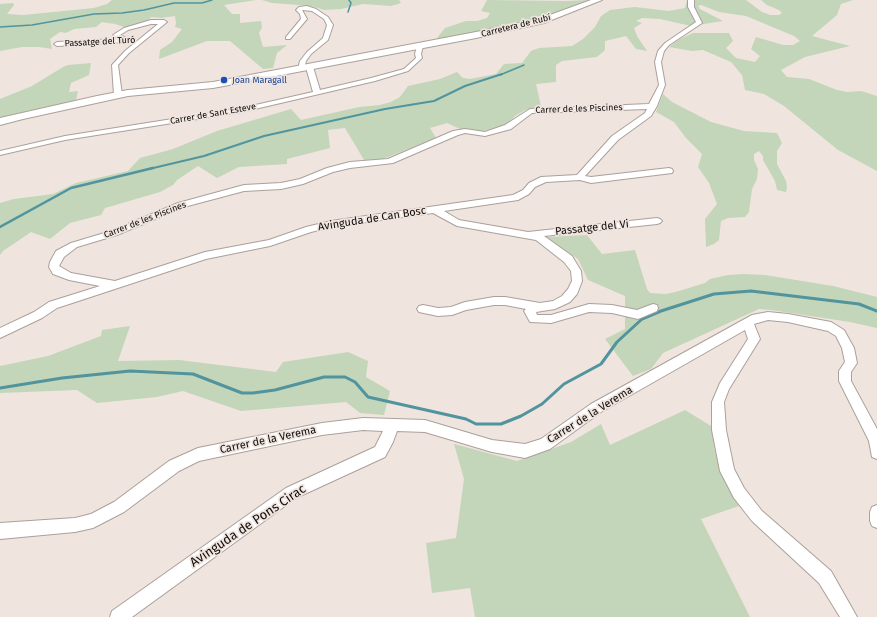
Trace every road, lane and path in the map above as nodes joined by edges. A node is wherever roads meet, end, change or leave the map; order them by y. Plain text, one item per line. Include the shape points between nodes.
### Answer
1 (598, 0) edge
2 (691, 0) edge
3 (288, 38) dead end
4 (125, 40) junction
5 (143, 40) junction
6 (57, 44) dead end
7 (424, 49) junction
8 (305, 68) junction
9 (317, 93) junction
10 (118, 95) junction
11 (653, 106) junction
12 (0, 122) edge
13 (0, 153) edge
14 (669, 171) dead end
15 (580, 177) junction
16 (435, 210) junction
17 (657, 221) dead end
18 (527, 235) junction
19 (114, 285) junction
20 (537, 306) junction
21 (653, 308) dead end
22 (423, 309) dead end
23 (748, 323) junction
24 (0, 333) edge
25 (392, 424) junction
26 (877, 452) edge
27 (877, 512) edge
28 (877, 521) edge
29 (0, 531) edge
30 (118, 617) edge
31 (849, 617) edge

1 - 7 street, Carretera de Rubí via 541,21
2 - 11 street via 691,7 699,23 667,44 661,51 658,62 662,85
3 - 8 street via 304,19 298,10 301,8 320,14 330,24 326,39 302,61
4 - 5 street, Passatge del Turó
4 - 5 street via 116,35 151,22 164,22
4 - 6 street, Passatge del Turó
5 - 10 street via 115,65
7 - 8 street, Carretera de Rubí via 405,49
7 - 9 street, Carrer de Sant Esteve via 406,70
8 - 9 street via 310,71
8 - 10 street, Carretera de Rubí via 213,85
9 - 13 street, Carrer de Sant Esteve via 242,110 65,138
10 - 12 street, Carretera de Rubí via 60,106
11 - 15 street via 641,120 615,138
11 - 19 street, Carrer de les Piscines via 530,111 508,127 485,134 465,131 456,133 390,161 350,165 281,186 244,188 181,205 114,233 74,245 60,254 55,262 54,267 57,271 69,276
14 - 15 street, Avinguda de Can Bosc via 591,180
15 - 16 street, Avinguda de Can Bosc via 544,179 515,198
16 - 18 street via 457,223
16 - 19 street, Avinguda de Can Bosc via 309,229 270,243 206,256
17 - 18 street, Passatge del Vi
18 - 20 street via 539,237 568,259 576,271 574,291 566,299 554,304
19 - 24 street, Avinguda de Can Bosc via 53,305
20 - 21 street via 530,311 534,319 551,319 589,308 612,309 638,315
20 - 22 street via 494,301 452,311
23 - 25 street, Carrer de la Verema via 596,408 546,444 525,451 492,446 425,426
23 - 26 street, Carrer de la Verema via 756,318 768,316 831,327 840,333 848,348 851,363 845,371 845,381 876,440
23 - 31 street via 754,340 724,387 718,402 719,430 727,471 739,493 757,516 824,577
25 - 29 street, Carrer de la Verema via 363,424 322,429 198,455 174,466 100,518 75,525
25 - 30 street, Avinguda de Pons Cirac via 380,452 291,493
27 - 28 street

